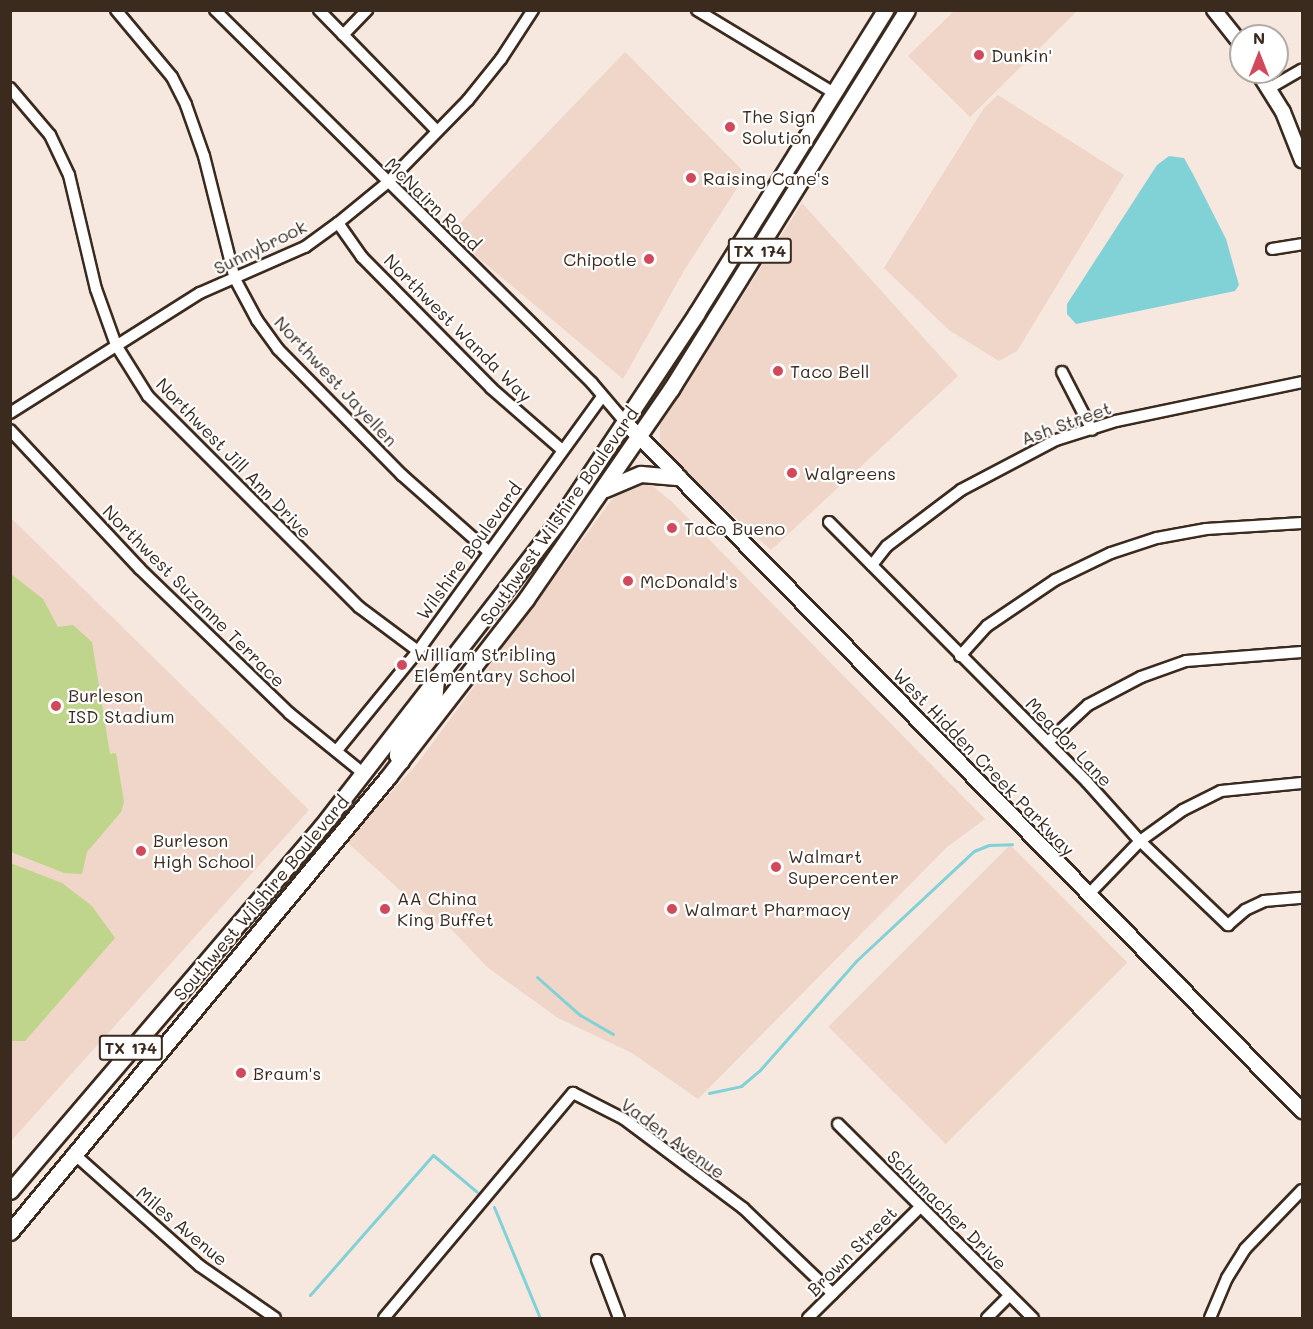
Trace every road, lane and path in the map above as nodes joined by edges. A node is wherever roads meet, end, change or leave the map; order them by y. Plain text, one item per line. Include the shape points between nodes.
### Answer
1 (116, 10) edge
2 (215, 10) edge
3 (319, 10) edge
4 (367, 10) edge
5 (533, 10) edge
6 (697, 10) edge
7 (885, 10) edge
8 (908, 10) edge
9 (1215, 10) edge
10 (1229, 28) edge
11 (344, 35) junction
12 (1302, 69) edge
13 (1265, 84) edge
14 (10, 88) edge
15 (1268, 89) junction
16 (834, 93) junction
17 (437, 131) junction
18 (1302, 160) edge
19 (387, 183) junction
20 (338, 223) junction
21 (1302, 244) edge
22 (1272, 249) dead end
23 (235, 279) junction
24 (116, 345) junction
25 (1062, 372) dead end
26 (1302, 382) edge
27 (602, 397) junction
28 (10, 413) edge
29 (626, 423) junction
30 (10, 430) edge
31 (1092, 430) junction
32 (640, 437) junction
33 (562, 450) junction
34 (679, 477) junction
35 (602, 490) junction
36 (829, 522) dead end
37 (1302, 523) edge
38 (488, 551) junction
39 (872, 565) junction
40 (417, 651) junction
41 (1302, 652) edge
42 (960, 656) junction
43 (436, 680) junction
44 (1048, 742) junction
45 (338, 749) junction
46 (401, 761) junction
47 (364, 774) junction
48 (1302, 783) edge
49 (1140, 841) junction
50 (1089, 894) junction
51 (1302, 898) edge
52 (253, 906) junction
53 (269, 920) junction
54 (1302, 1111) edge
55 (838, 1124) dead end
56 (73, 1153) junction
57 (1302, 1190) edge
58 (10, 1191) edge
59 (920, 1207) junction
60 (10, 1232) edge
61 (597, 1260) dead end
62 (833, 1294) junction
63 (1009, 1296) junction
64 (275, 1318) edge
65 (384, 1318) edge
66 (619, 1318) edge
67 (808, 1318) edge
68 (987, 1318) edge
69 (1033, 1318) edge
70 (1210, 1318) edge

1 - 23 street, Northwest Jayellen via 172,77 186,105 204,156
2 - 19 street, McNairn Road
3 - 11 street
4 - 11 street
5 - 17 street, Sunnybrook via 501,59
6 - 16 street
7 - 16 main road, Southwest Wilshire Boulevard / TX 174
8 - 32 main road, Southwest Wilshire Boulevard / TX 174
9 - 10 main road
11 - 17 street
12 - 15 street
13 - 15 main road
14 - 24 street, Northwest Jill Ann Drive via 50,135 69,175 96,289
15 - 18 main road via 1283,112
16 - 29 main road, Southwest Wilshire Boulevard / TX 174
17 - 19 street, Sunnybrook
19 - 20 street, Sunnybrook
19 - 27 street, McNairn Road
20 - 23 street, Sunnybrook via 305,247
20 - 33 street, Northwest Wanda Way via 362,257 410,306 491,388
21 - 22 street
23 - 24 street, Sunnybrook via 200,293
23 - 38 street, Northwest Jayellen via 278,349 402,475
24 - 28 street, Sunnybrook
24 - 40 street, Northwest Jill Ann Drive via 148,396 194,443 359,607
25 - 31 street
26 - 31 street, Ash Street via 1116,421
27 - 29 street, McNairn Road
27 - 33 street, Wilshire Boulevard
29 - 32 main road, West Hidden Creek Parkway
29 - 43 main road, Southwest Wilshire Boulevard / TX 174 via 558,522
30 - 45 street, Northwest Suzanne Terrace via 140,569 289,713
31 - 39 street, Ash Street via 1056,440 961,490 887,546
32 - 34 main road, West Hidden Creek Parkway
32 - 35 main road, Southwest Wilshire Boulevard / TX 174
33 - 38 street, Wilshire Boulevard
34 - 35 main road via 641,474
34 - 50 main road, West Hidden Creek Parkway
35 - 46 main road, Southwest Wilshire Boulevard / TX 174 via 526,599
36 - 39 street, Meador Lane
37 - 42 street via 1206,529 1157,538 1111,553 1055,580 987,626
38 - 40 street, Wilshire Boulevard
39 - 42 street, Meador Lane
40 - 45 street, Wilshire Boulevard
41 - 44 street via 1186,661 1141,677 1088,705
42 - 44 street, Meador Lane
43 - 46 main road via 434,702 398,746
43 - 47 main road, Southwest Wilshire Boulevard / TX 174
44 - 49 street, Meador Lane
45 - 47 street, Northwest Suzanne Terrace
46 - 53 main road, Southwest Wilshire Boulevard / TX 174
47 - 52 main road, Southwest Wilshire Boulevard / TX 174
48 - 49 street via 1221,791 1183,810
49 - 50 street
49 - 51 street, Meador Lane via 1228,925 1245,910 1264,901
50 - 54 main road, West Hidden Creek Parkway
52 - 53 main road
52 - 58 main road, Southwest Wilshire Boulevard / TX 174
53 - 56 main road, Southwest Wilshire Boulevard / TX 174
55 - 59 street, Schumacher Drive
56 - 60 main road, Southwest Wilshire Boulevard / TX 174
56 - 64 street, Miles Avenue via 200,1266
57 - 70 street via 1245,1250 1223,1285
59 - 62 street, Brown Street
59 - 63 street, Schumacher Drive
61 - 66 street
62 - 65 street, Vaden Avenue via 743,1208 624,1119 573,1093
62 - 67 street, Brown Street
63 - 68 street
63 - 69 street, Schumacher Drive

